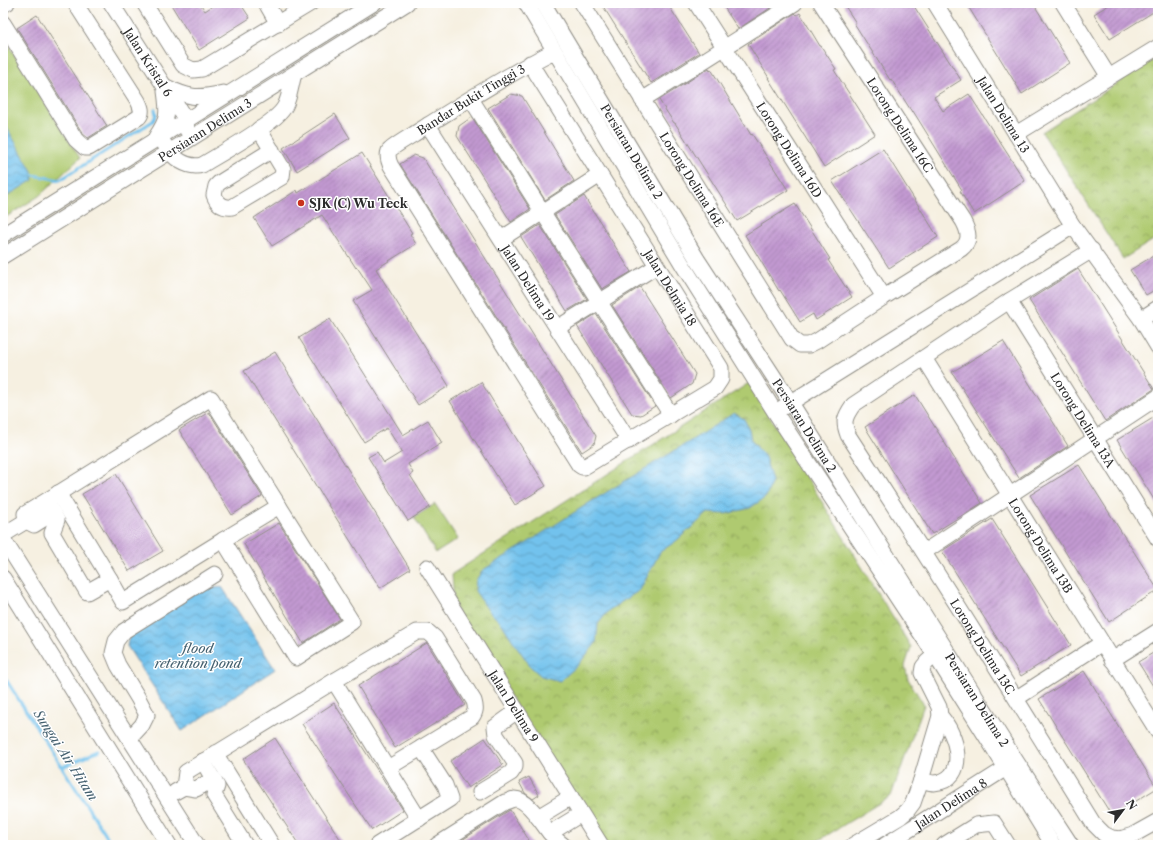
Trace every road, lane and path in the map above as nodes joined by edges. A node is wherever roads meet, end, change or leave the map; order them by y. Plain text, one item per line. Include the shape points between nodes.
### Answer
1 (7, 3) edge
2 (75, 3) edge
3 (111, 3) edge
4 (144, 3) edge
5 (266, 3) edge
6 (312, 3) edge
7 (374, 3) edge
8 (407, 3) edge
9 (526, 3) edge
10 (543, 3) edge
11 (582, 3) edge
12 (696, 3) edge
13 (795, 3) edge
14 (821, 3) edge
15 (935, 3) edge
16 (1063, 3) edge
17 (3, 5) edge
18 (3, 23) edge
19 (278, 24) junction
20 (724, 47) junction
21 (1158, 47) edge
22 (554, 50) junction
23 (530, 63) junction
24 (294, 74) junction
25 (1109, 77) junction
26 (164, 86) junction
27 (232, 91) junction
28 (471, 99) junction
29 (642, 100) junction
30 (186, 120) junction
31 (215, 123) junction
32 (428, 125) junction
33 (259, 129) junction
34 (1016, 134) junction
35 (159, 137) junction
36 (182, 144) junction
37 (272, 150) junction
38 (169, 152) junction
39 (600, 175) junction
40 (542, 212) junction
41 (23, 222) junction
42 (1073, 226) junction
43 (3, 235) edge
44 (33, 237) junction
45 (500, 239) junction
46 (1092, 250) junction
47 (3, 256) edge
48 (697, 259) junction
49 (657, 266) junction
50 (684, 267) junction
51 (666, 280) junction
52 (884, 296) junction
53 (1009, 301) junction
54 (599, 302) junction
55 (1158, 308) edge
56 (1141, 319) junction
57 (557, 328) junction
58 (1158, 347) edge
59 (924, 358) junction
60 (1158, 397) edge
61 (791, 402) junction
62 (775, 412) junction
63 (671, 415) junction
64 (1095, 439) junction
65 (629, 440) junction
66 (588, 465) joint
67 (58, 493) junction
68 (1010, 495) junction
69 (279, 506) junction
70 (49, 507) junction
71 (3, 536) edge
72 (3, 539) edge
73 (1158, 539) edge
74 (223, 540) junction
75 (924, 552) junction
76 (427, 567) dead end
77 (215, 574) dead end
78 (110, 579) junction
79 (5, 587) edge
80 (1158, 631) edge
81 (1102, 643) junction
82 (935, 655) junction
83 (1112, 660) junction
84 (334, 681) junction
85 (1017, 698) junction
86 (517, 712) junction
87 (940, 716) junction
88 (1158, 732) edge
89 (130, 738) junction
90 (421, 748) junction
91 (209, 757) junction
92 (1011, 764) junction
93 (388, 768) junction
94 (214, 779) junction
95 (921, 780) junction
96 (184, 787) junction
97 (480, 792) dead end
98 (167, 797) junction
99 (571, 797) junction
100 (581, 814) junction
101 (538, 817) junction
102 (419, 819) junction
103 (1158, 821) edge
104 (557, 841) edge
105 (169, 845) edge
106 (197, 845) edge
107 (245, 845) edge
108 (272, 845) edge
109 (377, 845) edge
110 (437, 845) edge
111 (601, 845) edge
112 (853, 845) edge
113 (885, 845) edge
114 (944, 845) edge
115 (1008, 845) edge
116 (1053, 845) edge
117 (1071, 845) edge

1 - 17 street
2 - 18 street via 142,109 142,114 136,119 85,148 76,140
3 - 26 street, Jalan Kristal 6
4 - 19 street via 183,65 193,70 202,69
5 - 19 street
6 - 19 street
7 - 27 street, Persiaran Delima 3
8 - 24 street, Persiaran Delima 3
9 - 22 street, Persiaran Delima 2
10 - 48 street, Persiaran Delima 2
11 - 29 street, Lorong Delima 16E
12 - 20 street, Lorong Delima 16D
13 - 20 street
14 - 52 street, Lorong Delima 16C via 966,227 968,238 965,246
15 - 34 street, Jalan Delima 13
16 - 25 street
20 - 29 street
20 - 52 street, Lorong Delima 16D
21 - 25 street
22 - 23 street, Bandar Bukit Tinggi 3
22 - 50 street, Persiaran Delima 2
23 - 28 street, Bandar Bukit Tinggi 3
23 - 39 street, Jalan Delmia 18
24 - 31 street, Persiaran Delima 3
24 - 33 street via 284,107
25 - 34 street
26 - 27 street via 190,96 211,96
26 - 30 street, Jalan Kristal 6
26 - 35 street via 168,113
27 - 30 street, Persiaran Delima 3
28 - 32 street, Bandar Bukit Tinggi 3
28 - 40 street
29 - 52 street, Lorong Delima 16E via 792,339 800,345 809,345
30 - 31 street via 203,126
30 - 35 street, Persiaran Delima 3
30 - 36 street via 187,132
31 - 36 street, Persiaran Delima 3
32 - 45 street, Jalan Delima 19
32 - 66 street, Bandar Bukit Tinggi 3 via 389,152 391,166 579,464 582,467
33 - 37 street
33 - 38 street via 197,166 189,165
34 - 42 street, Jalan Delima 13
35 - 38 street
35 - 41 street, Persiaran Delima 3
36 - 38 street, Persiaran Delima 3
37 - 37 street via 283,169 282,177 232,207 220,205 214,194 216,186
38 - 44 street, Persiaran Delima 3
39 - 40 street
39 - 49 street, Jalan Delmia 18
40 - 45 street
40 - 54 street
41 - 43 street, Persiaran Delima 3
41 - 44 street
42 - 46 street, Jalan Delima 13
42 - 61 street
44 - 47 street, Persiaran Delima 3
45 - 57 street, Jalan Delima 19
46 - 53 street
46 - 56 street
48 - 50 street
48 - 61 street, Persiaran Delima 2
49 - 51 street, Jalan Delmia 18
49 - 54 street
50 - 51 street
50 - 62 street, Persiaran Delima 2
51 - 63 street, Jalan Delmia 18 via 722,368 721,378 715,388
53 - 59 street
53 - 64 street, Lorong Delima 13A
54 - 57 street
54 - 63 street
55 - 56 street
56 - 58 street
57 - 65 street, Jalan Delima 19
59 - 68 street, Lorong Delima 13B
59 - 75 street, Lorong Delima 13C via 853,406 847,413 845,425 848,435
60 - 64 street
61 - 62 street
61 - 92 street, Persiaran Delima 2
62 - 82 street, Persiaran Delima 2
63 - 65 street, Jalan Delmia 18
64 - 68 street
64 - 73 street, Lorong Delima 13A
65 - 66 street, Jalan Delmia 18
67 - 69 street via 210,398
67 - 70 street
67 - 78 street
68 - 75 street
68 - 81 street, Lorong Delima 13B
69 - 74 street
69 - 74 street via 352,622 296,658
70 - 71 street via 26,514 26,521
70 - 78 street via 57,520 52,534 87,592
72 - 89 street
74 - 78 street via 123,602
75 - 85 street, Lorong Delima 13C
76 - 86 street, Jalan Delima 9
77 - 89 street via 124,631 116,641 113,653 118,665 147,715 142,726
79 - 105 street
80 - 83 street
81 - 83 street, Lorong Delima 13B
81 - 85 street
82 - 87 street via 927,662 922,673 939,707
82 - 92 street, Persiaran Delima 2
83 - 88 street, Lorong Delima 13B
84 - 90 street via 418,632 428,632 432,635 476,708 472,717
84 - 91 street
84 - 93 street
85 - 103 street, Lorong Delima 13C via 1093,823 1104,834 1120,840
86 - 97 street via 495,728 496,735 515,764 514,769
86 - 99 street, Jalan Delima 9
87 - 95 street
87 - 95 street via 953,735 957,766 952,774 940,781 932,783
89 - 98 street
90 - 93 street
90 - 102 street via 445,785 450,799
91 - 94 street
91 - 96 street via 186,772
91 - 108 street
92 - 113 street, Jalan Delima 8
92 - 116 street, Persiaran Delima 2
92 - 117 street, Persiaran Delima 2
93 - 102 street
94 - 96 street via 196,789
94 - 107 street via 217,786 214,795
95 - 112 street via 907,811
96 - 98 street
98 - 106 street
99 - 100 street, Jalan Delima 9
99 - 101 street
100 - 104 street
100 - 111 street, Jalan Delima 9
101 - 104 street
101 - 110 street via 523,801 514,799
102 - 109 street
114 - 115 street via 976,825 994,823

